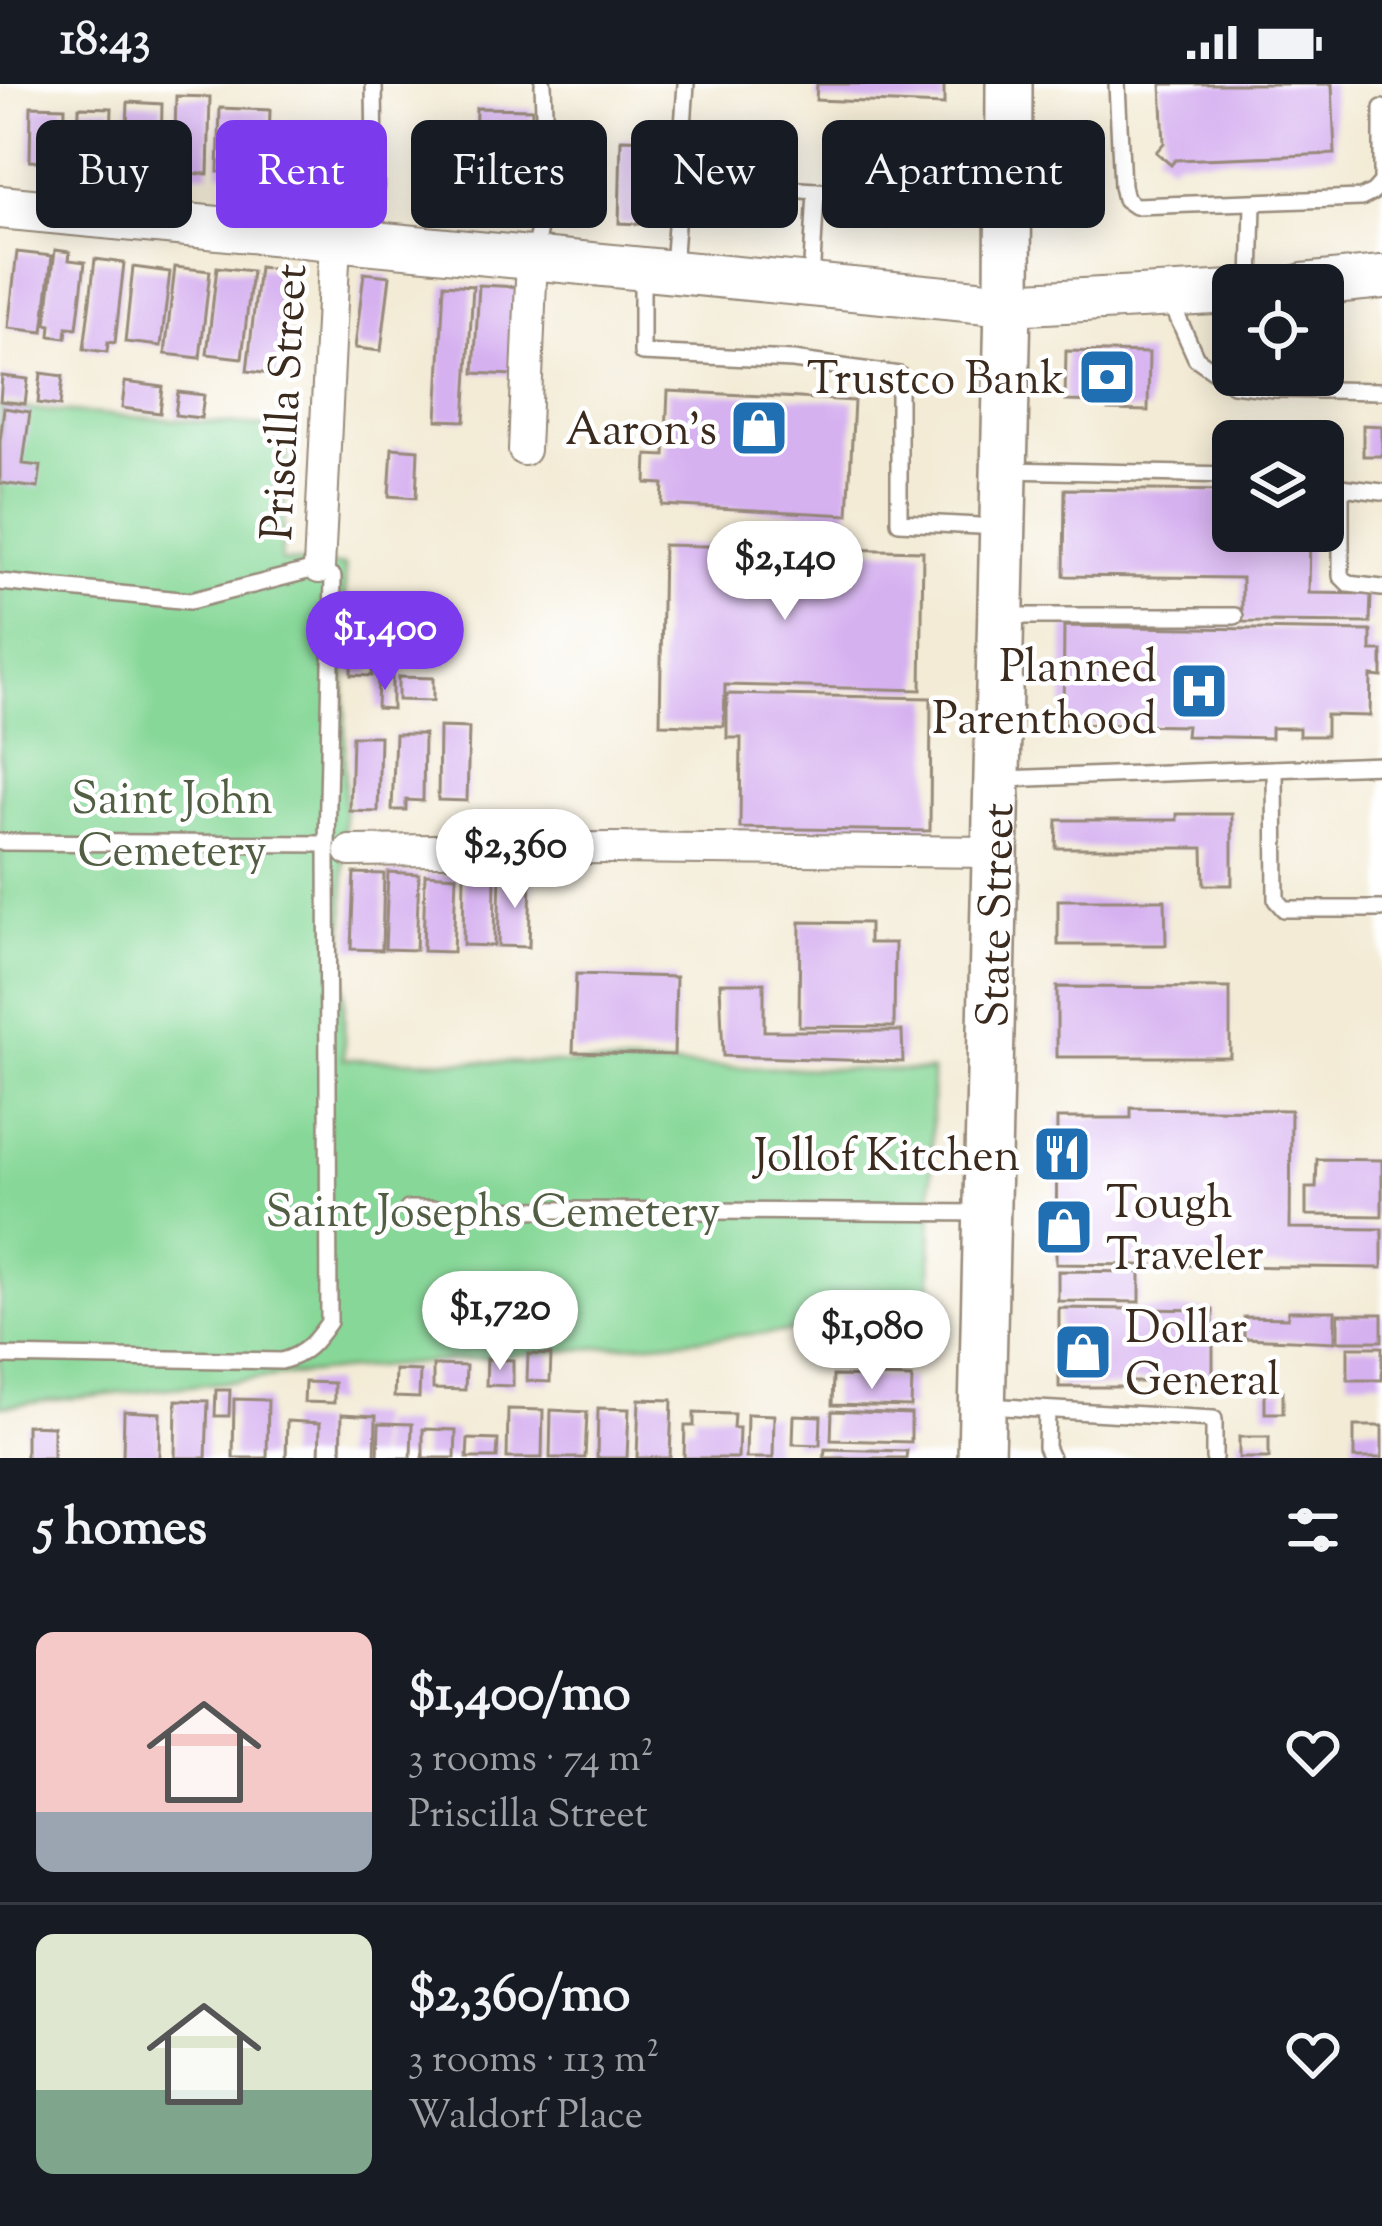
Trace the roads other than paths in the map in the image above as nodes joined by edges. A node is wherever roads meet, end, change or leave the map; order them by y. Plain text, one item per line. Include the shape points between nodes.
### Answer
1 (374, 84) edge
2 (543, 84) edge
3 (686, 84) edge
4 (1009, 84) edge
5 (1118, 84) edge
6 (1382, 108) edge
7 (683, 120) edge
8 (1009, 120) edge
9 (798, 190) edge
10 (816, 191) junction
11 (822, 191) edge
12 (1253, 203) junction
13 (0, 207) edge
14 (668, 228) edge
15 (1009, 228) edge
16 (356, 242) junction
17 (532, 257) junction
18 (1252, 264) edge
19 (658, 269) junction
20 (1382, 277) edge
21 (1344, 281) edge
22 (811, 284) junction
23 (1212, 293) edge
24 (1168, 296) junction
25 (1008, 304) junction
26 (1382, 391) edge
27 (524, 450) dead end
28 (1004, 470) junction
29 (1212, 475) edge
30 (1344, 487) edge
31 (1382, 492) edge
32 (1003, 528) junction
33 (1341, 552) edge
34 (319, 568) junction
35 (0, 582) edge
36 (1382, 588) edge
37 (1001, 616) junction
38 (1235, 616) dead end
39 (1382, 765) edge
40 (1275, 769) junction
41 (997, 780) junction
42 (0, 842) edge
43 (339, 848) junction
44 (995, 852) junction
45 (1382, 909) edge
46 (408, 1209) dead end
47 (987, 1213) junction
48 (0, 1356) edge
49 (982, 1406) junction
50 (1047, 1410) junction
51 (981, 1458) edge
52 (1051, 1458) edge
53 (1214, 1458) edge

1 - 16 lane
2 - 17 lane via 548,196
3 - 7 lane
4 - 8 main road, State Street
5 - 12 lane via 1125,200
6 - 12 lane via 1382,182 1373,192
9 - 10 lane
10 - 11 lane
10 - 22 lane
12 - 18 lane
13 - 16 main road
14 - 19 lane
15 - 25 main road, State Street
16 - 17 main road
16 - 34 street, Priscilla Street
17 - 19 main road
17 - 27 street
19 - 22 main road
19 - 32 lane via 642,353 794,360 899,376 899,522
20 - 21 main road
22 - 25 main road
23 - 24 main road
24 - 25 main road
24 - 26 lane via 1196,358 1233,384
25 - 28 main road, State Street
28 - 29 lane
28 - 32 main road, State Street
30 - 31 lane
32 - 37 main road, State Street
33 - 36 lane via 1349,584
34 - 35 lane via 190,601
34 - 43 lane via 333,577
37 - 38 lane
37 - 41 main road, State Street
39 - 40 lane
40 - 41 lane
40 - 45 lane via 1276,900 1284,909
41 - 44 main road, State Street
42 - 43 lane
43 - 44 street
43 - 48 lane via 329,1322 312,1346 281,1361
44 - 47 main road, State Street
46 - 47 lane
47 - 49 main road, State Street
49 - 50 lane
49 - 51 main road, State Street
50 - 52 lane
50 - 53 lane via 1214,1419

